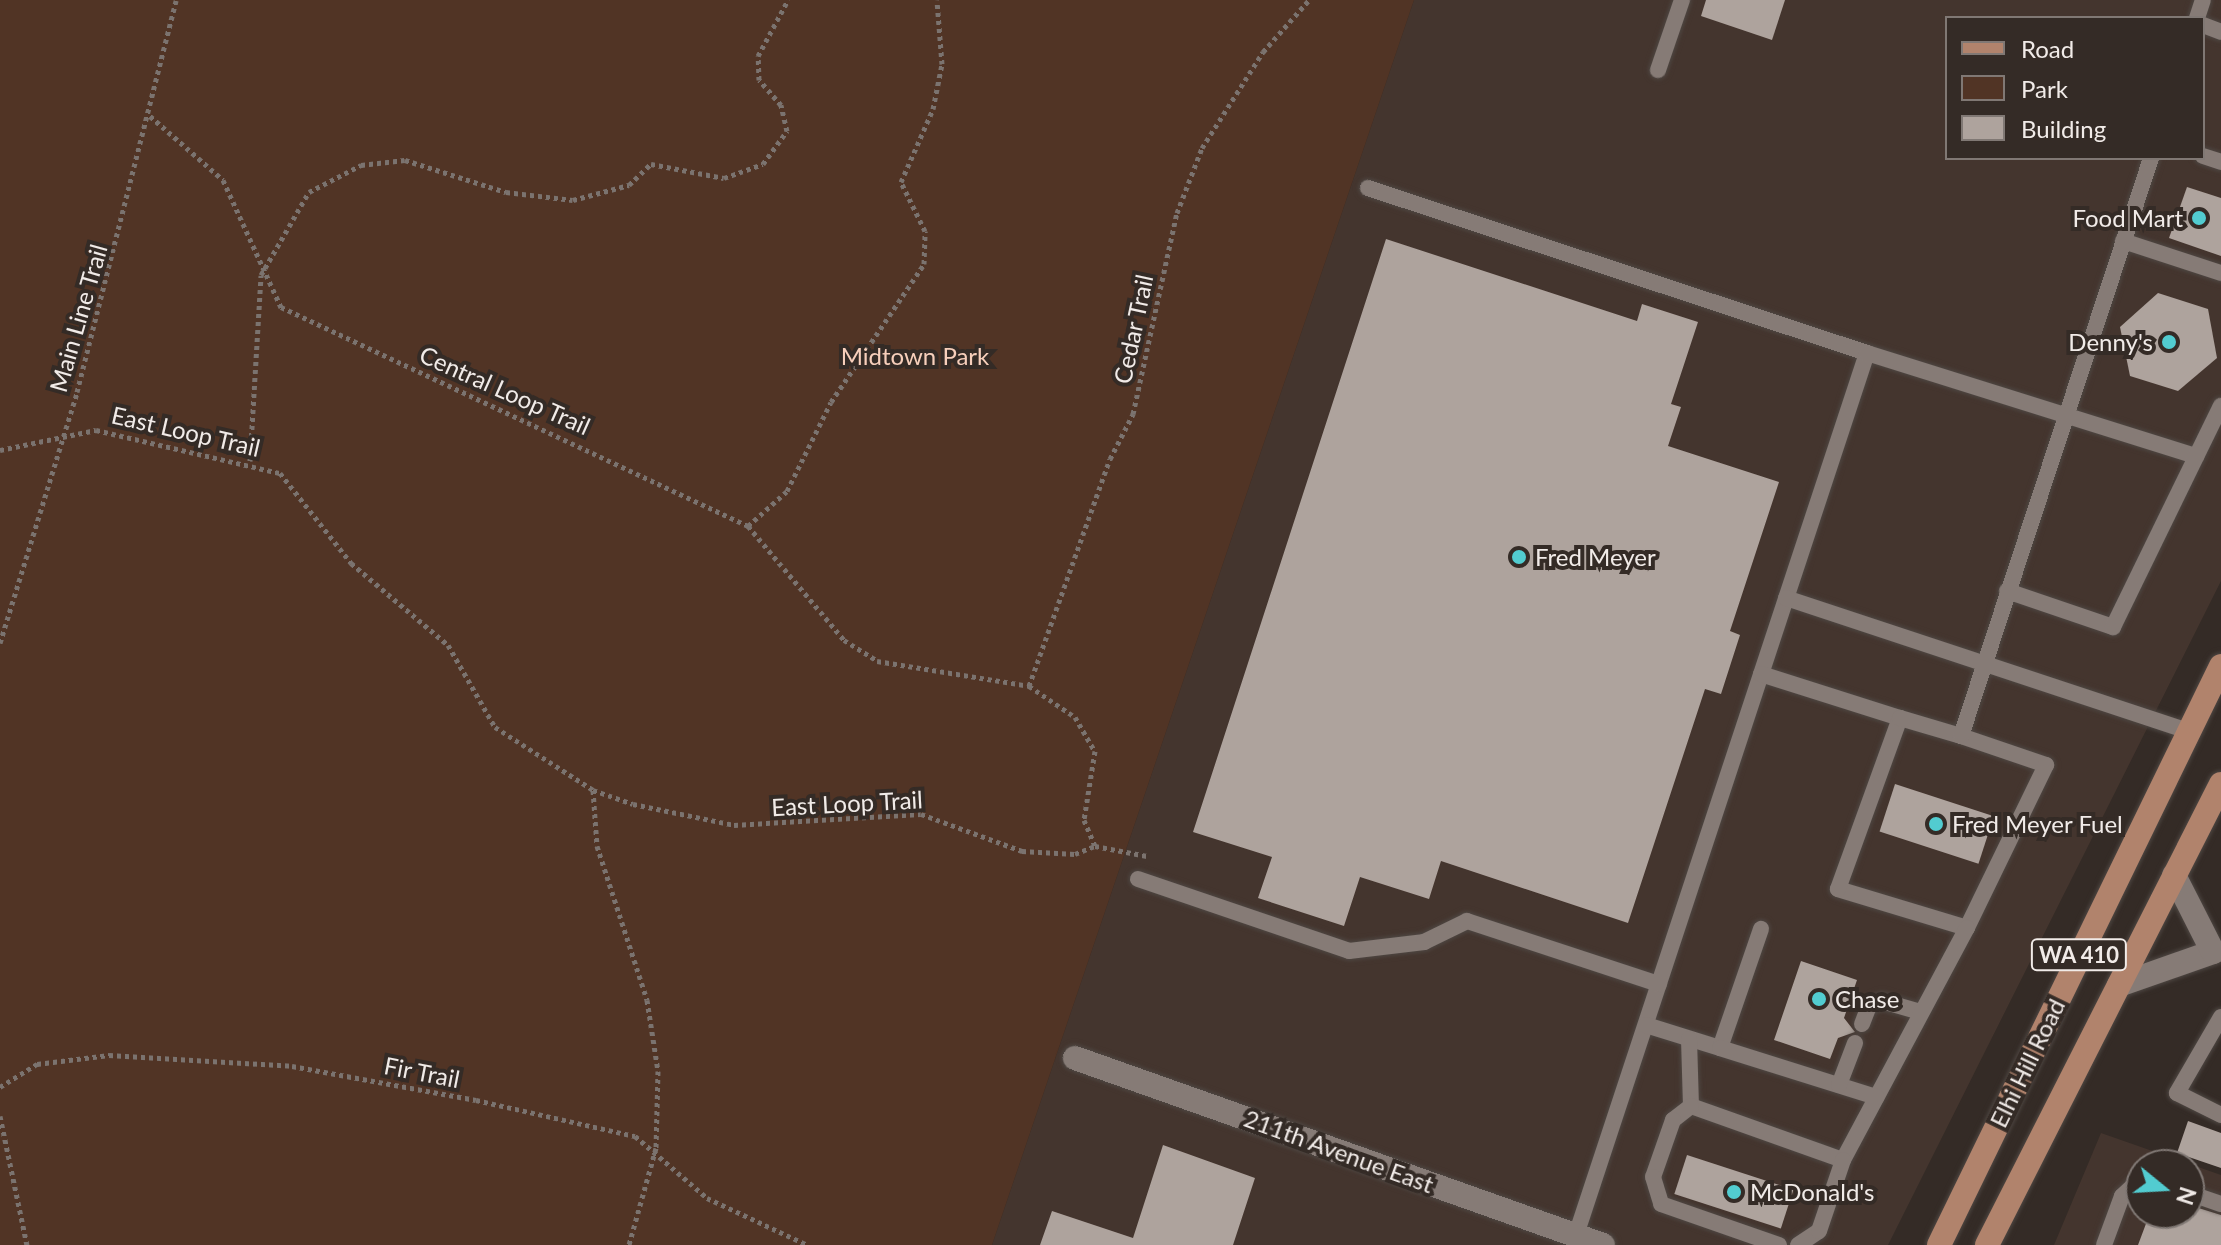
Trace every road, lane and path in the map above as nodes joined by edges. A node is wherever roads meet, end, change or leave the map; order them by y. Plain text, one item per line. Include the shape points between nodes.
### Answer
1 (176, 0) edge
2 (788, 0) edge
3 (937, 0) edge
4 (1309, 0) edge
5 (1682, 0) edge
6 (1658, 70) dead end
7 (150, 116) junction
8 (2150, 160) edge
9 (1368, 188) dead end
10 (2123, 241) junction
11 (2221, 273) edge
12 (261, 275) junction
13 (1867, 353) junction
14 (2221, 406) edge
15 (2065, 416) junction
16 (63, 433) junction
17 (0, 450) edge
18 (2196, 456) junction
19 (250, 461) junction
20 (748, 526) junction
21 (2007, 591) junction
22 (1786, 598) junction
23 (0, 641) edge
24 (1983, 662) junction
25 (2221, 666) edge
26 (1761, 674) junction
27 (1029, 686) junction
28 (1900, 718) junction
29 (2188, 731) junction
30 (1961, 736) junction
31 (2221, 784) edge
32 (593, 790) junction
33 (1095, 846) junction
34 (1147, 856) dead end
35 (2174, 875) junction
36 (1138, 879) dead end
37 (1967, 928) junction
38 (1761, 929) dead end
39 (2217, 954) edge
40 (1659, 984) junction
41 (2119, 985) junction
42 (1920, 1012) junction
43 (2221, 1017) edge
44 (1862, 1024) dead end
45 (1646, 1025) junction
46 (1689, 1039) junction
47 (1855, 1043) dead end
48 (1720, 1048) junction
49 (1075, 1058) dead end
50 (1839, 1085) junction
51 (0, 1087) edge
52 (1876, 1097) junction
53 (1691, 1106) junction
54 (2221, 1115) edge
55 (0, 1116) edge
56 (656, 1148) junction
57 (1843, 1160) junction
58 (2125, 1193) edge
59 (1576, 1235) junction
60 (27, 1245) edge
61 (629, 1245) edge
62 (808, 1245) edge
63 (1603, 1245) edge
64 (1779, 1245) edge
65 (1798, 1245) edge
66 (1939, 1245) edge
67 (1987, 1245) edge
68 (2104, 1245) edge

1 - 7 path, Main Line Trail
2 - 12 path via 758,56 759,80 781,105 787,131 763,164 724,178 651,164 629,185 573,200 506,192 405,160 361,165 309,192
3 - 20 path via 942,64 933,109 901,182 925,231 924,264 831,402 787,491
4 - 27 path, Cedar Trail via 1263,52 1202,148 1177,213 1133,414
5 - 6 lane
7 - 12 path via 223,180
7 - 16 path, Main Line Trail
8 - 10 lane
9 - 13 lane
10 - 11 lane
10 - 15 lane
12 - 19 path
12 - 20 path, Central Loop Trail via 281,307 314,326 546,426
13 - 15 lane
13 - 22 lane
14 - 18 lane
15 - 18 lane
15 - 21 lane
16 - 17 path, East Loop Trail
16 - 19 path, East Loop Trail via 129,434
16 - 23 path, Main Line Trail
18 - 21 lane via 2113,627
19 - 32 path, East Loop Trail via 280,473 351,563 448,645 495,727
20 - 27 path, Central Loop Trail via 844,640 877,661
21 - 24 lane
22 - 24 lane
22 - 26 lane
24 - 29 lane
24 - 30 lane
25 - 29 main road, Elhi Hill Road / WA 410
26 - 28 lane
26 - 40 lane
27 - 33 path, Central Loop Trail via 1075,717 1095,751 1084,820
28 - 30 lane
28 - 37 lane via 1838,889
29 - 66 main road, Elhi Hill Road / WA 410
30 - 37 lane via 2046,765
31 - 35 main road, Elhi Hill Road / WA 410
32 - 33 path, East Loop Trail via 734,825 921,814 1022,851 1075,854
32 - 56 path via 597,846 647,1000 658,1071
33 - 34 path, East Loop Trail
35 - 39 street
35 - 41 main road, Elhi Hill Road / WA 410
36 - 40 lane via 1349,951 1424,942 1467,921
37 - 42 lane
38 - 48 lane
39 - 41 street
40 - 45 lane
41 - 67 main road, Elhi Hill Road / WA 410
42 - 44 lane via 1882,1001 1869,1006
42 - 52 lane
43 - 54 lane via 2177,1093
45 - 46 lane
45 - 59 lane
46 - 48 lane
46 - 53 lane
47 - 50 lane
48 - 50 lane
49 - 59 street, 211th Avenue East
50 - 52 lane
51 - 56 path, Fir Trail via 37,1064 109,1055 292,1066 591,1124
52 - 57 lane
53 - 57 lane
53 - 64 lane via 1673,1120 1653,1177 1661,1204
55 - 60 path
56 - 61 path
56 - 62 path, Fir Trail via 707,1198
57 - 65 lane via 1819,1231
58 - 68 lane
59 - 63 street, 211th Avenue East

